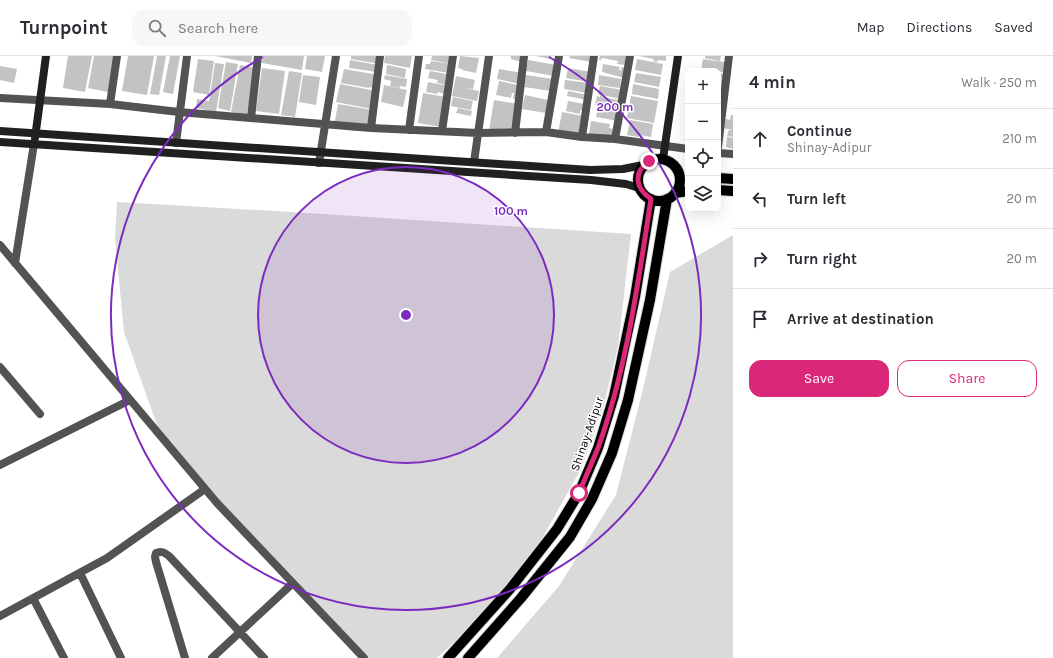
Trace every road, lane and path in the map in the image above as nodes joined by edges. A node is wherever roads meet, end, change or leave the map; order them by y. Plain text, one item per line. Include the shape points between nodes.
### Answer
1 (46, 56) edge
2 (117, 56) edge
3 (187, 56) edge
4 (258, 56) edge
5 (336, 56) edge
6 (380, 56) edge
7 (419, 56) edge
8 (453, 56) edge
9 (488, 56) edge
10 (524, 56) edge
11 (559, 56) edge
12 (594, 56) edge
13 (630, 56) edge
14 (678, 56) edge
15 (729, 56) edge
16 (0, 98) edge
17 (40, 100) junction
18 (110, 104) junction
19 (179, 112) junction
20 (250, 118) junction
21 (325, 125) junction
22 (371, 128) junction
23 (409, 130) junction
24 (0, 131) edge
25 (442, 131) junction
26 (546, 132) junction
27 (478, 133) junction
28 (515, 133) junction
29 (35, 134) junction
30 (582, 137) junction
31 (615, 139) junction
32 (719, 140) edge
33 (0, 142) edge
34 (176, 143) junction
35 (34, 144) junction
36 (665, 147) junction
37 (685, 149) edge
38 (321, 152) junction
39 (721, 153) edge
40 (733, 154) edge
41 (663, 159) junction
42 (474, 162) junction
43 (319, 163) junction
44 (644, 165) junction
45 (683, 174) edge
46 (721, 178) edge
47 (733, 179) edge
48 (639, 188) junction
49 (721, 190) edge
50 (733, 191) edge
51 (685, 192) edge
52 (671, 196) junction
53 (651, 199) junction
54 (0, 246) edge
55 (15, 263) junction
56 (0, 367) edge
57 (130, 400) junction
58 (40, 414) dead end
59 (0, 465) edge
60 (205, 489) junction
61 (80, 573) junction
62 (293, 583) junction
63 (33, 598) junction
64 (0, 616) edge
65 (240, 632) junction
66 (215, 657) edge
67 (64, 658) edge
68 (121, 658) edge
69 (185, 658) edge
70 (264, 658) edge
71 (364, 658) edge
72 (448, 658) edge
73 (468, 658) edge

1 - 17 main road
2 - 18 street
3 - 19 street
4 - 20 street
5 - 21 street
6 - 22 street
7 - 23 street
8 - 25 street
9 - 27 street
10 - 28 street
11 - 26 street
12 - 30 street
13 - 31 street
14 - 36 main road
15 - 32 street
16 - 17 street
17 - 18 street
17 - 29 main road
18 - 19 street
19 - 20 street
19 - 34 street
20 - 21 street
21 - 22 street
21 - 38 street
22 - 23 street
23 - 25 street
24 - 29 main road
25 - 27 street
26 - 28 street
26 - 30 street
27 - 28 street
27 - 42 street
29 - 34 main road
29 - 35 main road
30 - 31 street
31 - 36 street
33 - 35 main road
34 - 38 main road
35 - 43 main road
35 - 55 street
36 - 37 street
36 - 41 main road
38 - 42 main road
38 - 43 street
39 - 40 street
41 - 44 main road via 649,161
41 - 45 main road
42 - 44 main road via 590,170 623,169
43 - 48 main road via 591,180
44 - 48 main road via 639,172
45 - 52 main road
46 - 47 main road
48 - 53 main road
49 - 50 main road
51 - 52 main road
52 - 53 main road via 659,200
52 - 73 main road via 628,400 612,453 592,499 565,543
53 - 72 main road, Shinay-Adipur via 635,297 614,396 598,448 579,493 557,529 510,589
54 - 55 street
55 - 57 street
56 - 58 street
57 - 59 street
57 - 60 street
60 - 61 street via 118,551
60 - 62 street
61 - 63 street
61 - 68 street
62 - 65 street
62 - 71 street
63 - 64 street
63 - 67 street
65 - 66 street
65 - 69 street via 169,556 164,552 156,553 156,562
65 - 70 street

